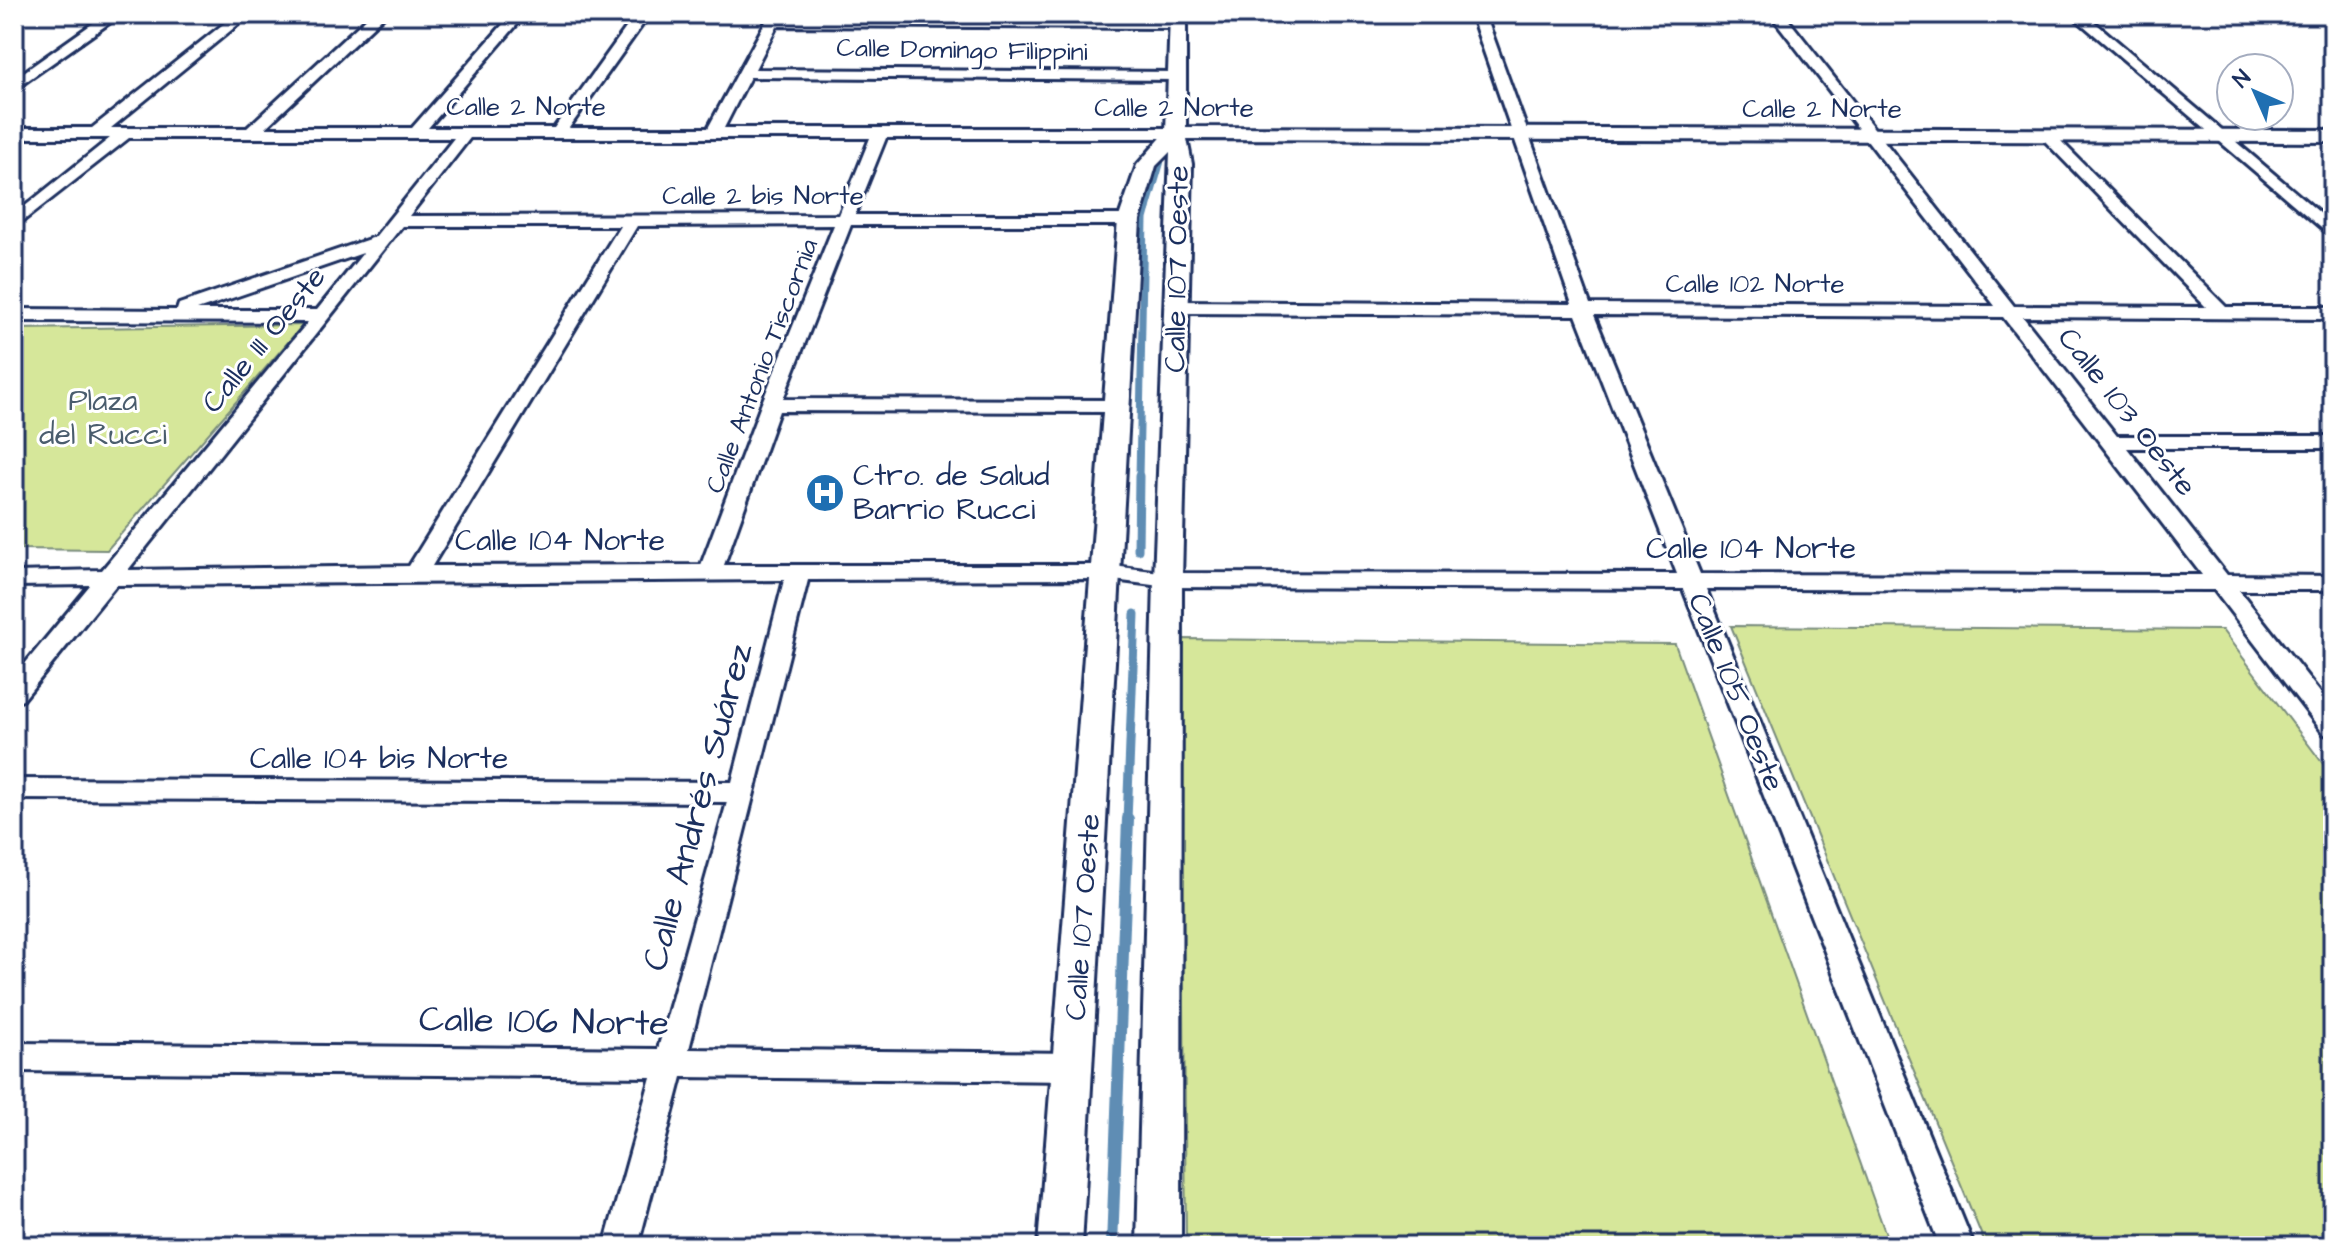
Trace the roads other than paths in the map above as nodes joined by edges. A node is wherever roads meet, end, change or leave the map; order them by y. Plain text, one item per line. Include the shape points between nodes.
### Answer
1 (115, 14) edge
2 (244, 14) edge
3 (379, 14) edge
4 (519, 14) edge
5 (643, 14) edge
6 (1478, 14) edge
7 (1777, 14) edge
8 (2077, 14) edge
9 (775, 18) edge
10 (1178, 19) edge
11 (746, 73) junction
12 (1177, 76) junction
13 (14, 86) edge
14 (14, 133) edge
15 (96, 133) junction
16 (125, 133) junction
17 (251, 133) junction
18 (416, 133) junction
19 (466, 133) junction
20 (558, 133) junction
21 (880, 133) junction
22 (1176, 133) junction
23 (713, 134) junction
24 (1523, 134) junction
25 (1873, 135) junction
26 (2048, 136) junction
27 (2218, 136) junction
28 (2333, 136) edge
29 (1129, 220) junction
30 (398, 221) junction
31 (2326, 221) edge
32 (631, 222) junction
33 (14, 223) edge
34 (846, 223) junction
35 (2333, 233) edge
36 (383, 240) junction
37 (1177, 307) junction
38 (1583, 310) junction
39 (2009, 311) junction
40 (2221, 312) junction
41 (2333, 313) edge
42 (14, 315) edge
43 (167, 315) junction
44 (322, 316) junction
45 (771, 405) junction
46 (1115, 406) junction
47 (2112, 442) junction
48 (2333, 442) edge
49 (798, 572) junction
50 (1106, 572) junction
51 (416, 573) junction
52 (710, 573) junction
53 (110, 578) junction
54 (14, 579) edge
55 (1168, 580) junction
56 (1692, 581) junction
57 (2221, 582) junction
58 (2333, 583) edge
59 (14, 694) edge
60 (2333, 727) edge
61 (14, 789) edge
62 (743, 792) junction
63 (14, 1057) edge
64 (671, 1063) junction
65 (1073, 1067) junction
66 (621, 1246) edge
67 (1060, 1246) edge
68 (1159, 1246) edge
69 (1957, 1246) edge

1 - 13 street
2 - 15 street
3 - 17 street
4 - 18 street
5 - 20 street
6 - 24 street, Calle 105 Oeste
7 - 25 street, Calle 103 Oeste
8 - 27 street
9 - 10 street
9 - 11 street
10 - 12 street
11 - 12 street, Calle Domingo Filippini
11 - 23 street
12 - 22 street
14 - 15 street, Calle 2 Norte
15 - 16 street, Calle 2 Norte
16 - 17 street, Calle 2 Norte
16 - 33 street
17 - 18 street, Calle 2 Norte
18 - 19 street, Calle 2 Norte
19 - 20 street, Calle 2 Norte
19 - 30 street, Calle 111 Oeste
20 - 23 street, Calle 2 Norte
21 - 22 street, Calle 2 Norte
21 - 23 street, Calle 2 Norte
21 - 34 street, Calle Antonio Tiscornia
22 - 24 street, Calle 2 Norte
22 - 29 street, Calle 107 Oeste via 1147,165
22 - 37 street, Calle 107 Oeste via 1182,164
24 - 25 street, Calle 2 Norte
24 - 38 street, Calle 105 Oeste
25 - 26 street, Calle 2 Norte
25 - 39 street, Calle 103 Oeste
26 - 27 street, Calle 2 Norte
26 - 40 street
27 - 28 street, Calle 2 Norte
27 - 31 street
29 - 34 street, Calle 2 bis Norte
29 - 46 street, Calle 107 Oeste
30 - 32 street, Calle 2 bis Norte
30 - 36 street, Calle 111 Oeste
31 - 35 street
32 - 34 street, Calle 2 bis Norte
32 - 51 street
34 - 45 street, Calle Antonio Tiscornia
36 - 43 street
36 - 44 street, Calle 111 Oeste
37 - 38 street, Calle 102 Norte
37 - 55 street, Calle 107 Oeste
38 - 39 street, Calle 102 Norte
38 - 56 street, Calle 105 Oeste
39 - 40 street, Calle 102 Norte
39 - 47 street, Calle 103 Oeste
40 - 41 street, Calle 102 Norte
42 - 43 street
43 - 44 street
44 - 53 street, Calle 111 Oeste
45 - 46 street
45 - 52 street, Calle Antonio Tiscornia
46 - 50 street, Calle 107 Oeste
47 - 48 street
47 - 57 street, Calle 103 Oeste
49 - 50 street, Calle 104 Norte
49 - 52 street, Calle 104 Norte
49 - 62 street, Calle Andrés Suárez
50 - 55 street, Calle 104 Norte
50 - 65 street, Calle 107 Oeste
51 - 52 street, Calle 104 Norte
51 - 53 street, Calle 104 Norte
53 - 54 street, Calle 104 Norte
53 - 59 street, Calle 111 Oeste
55 - 56 street, Calle 104 Norte
55 - 68 street, Calle 107 Oeste
56 - 57 street, Calle 104 Norte
56 - 69 street, Calle 105 Oeste
57 - 58 street, Calle 104 Norte
57 - 60 street, Calle 103 Oeste
61 - 62 street, Calle 104 bis Norte
62 - 64 street, Calle Andrés Suárez
63 - 64 street, Calle 106 Norte
64 - 65 street, Calle 106 Norte
64 - 66 street, Calle Andrés Suárez
65 - 67 street, Calle 107 Oeste

